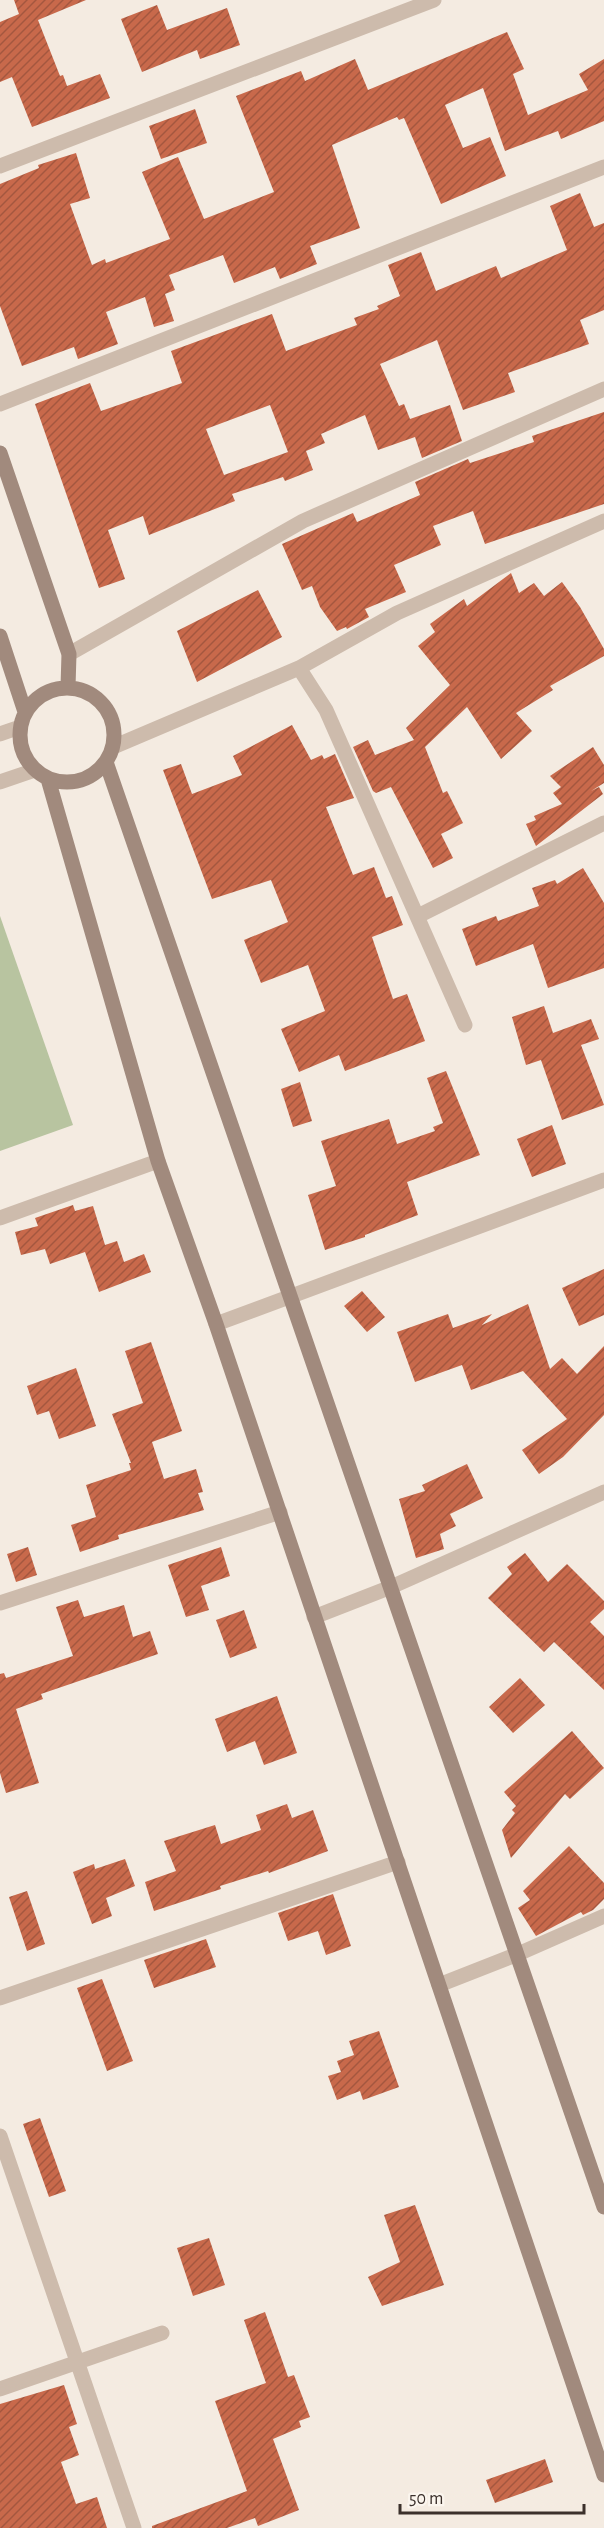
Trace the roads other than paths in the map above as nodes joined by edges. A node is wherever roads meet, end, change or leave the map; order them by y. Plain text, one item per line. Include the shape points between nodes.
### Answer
1 (434, 0) edge
2 (0, 166) edge
3 (604, 167) edge
4 (604, 389) edge
5 (0, 404) edge
6 (0, 453) edge
7 (604, 521) edge
8 (0, 636) edge
9 (69, 654) junction
10 (299, 668) junction
11 (68, 687) junction
12 (23, 720) junction
13 (0, 734) edge
14 (113, 747) junction
15 (106, 762) junction
16 (42, 774) junction
17 (0, 782) edge
18 (604, 823) edge
19 (418, 916) junction
20 (465, 1025) dead end
21 (158, 1161) junction
22 (604, 1180) edge
23 (0, 1218) edge
24 (291, 1296) junction
25 (216, 1324) junction
26 (604, 1492) edge
27 (280, 1512) junction
28 (391, 1587) junction
29 (0, 1603) edge
30 (314, 1617) junction
31 (398, 1862) junction
32 (604, 1916) edge
33 (518, 1954) junction
34 (439, 1985) junction
35 (0, 1998) edge
36 (0, 2136) edge
37 (604, 2206) edge
38 (162, 2333) dead end
39 (77, 2362) junction
40 (0, 2389) edge
41 (604, 2475) edge
42 (134, 2528) edge

1 - 2 street
3 - 5 street
4 - 9 street via 303,521
6 - 9 main road
7 - 10 street via 397,613
8 - 12 main road
9 - 11 main road
10 - 14 street
10 - 19 street via 326,710
11 - 12 main road via 51,690 36,699
11 - 14 main road via 95,696 105,706 112,718
12 - 13 street
12 - 16 main road via 20,743 25,758
14 - 15 main road
15 - 16 main road via 80,781 64,782
15 - 24 main road
16 - 17 street
16 - 21 main road
18 - 19 street
19 - 20 street
21 - 23 street
21 - 25 main road
22 - 24 street
24 - 25 street
24 - 28 main road
25 - 27 main road
26 - 28 street
27 - 29 street
27 - 30 main road
28 - 30 street
28 - 33 main road
30 - 31 main road
31 - 34 main road
31 - 35 street
32 - 33 street
33 - 34 street
33 - 37 main road
34 - 41 main road
36 - 39 street
38 - 39 street
39 - 40 street
39 - 42 street

